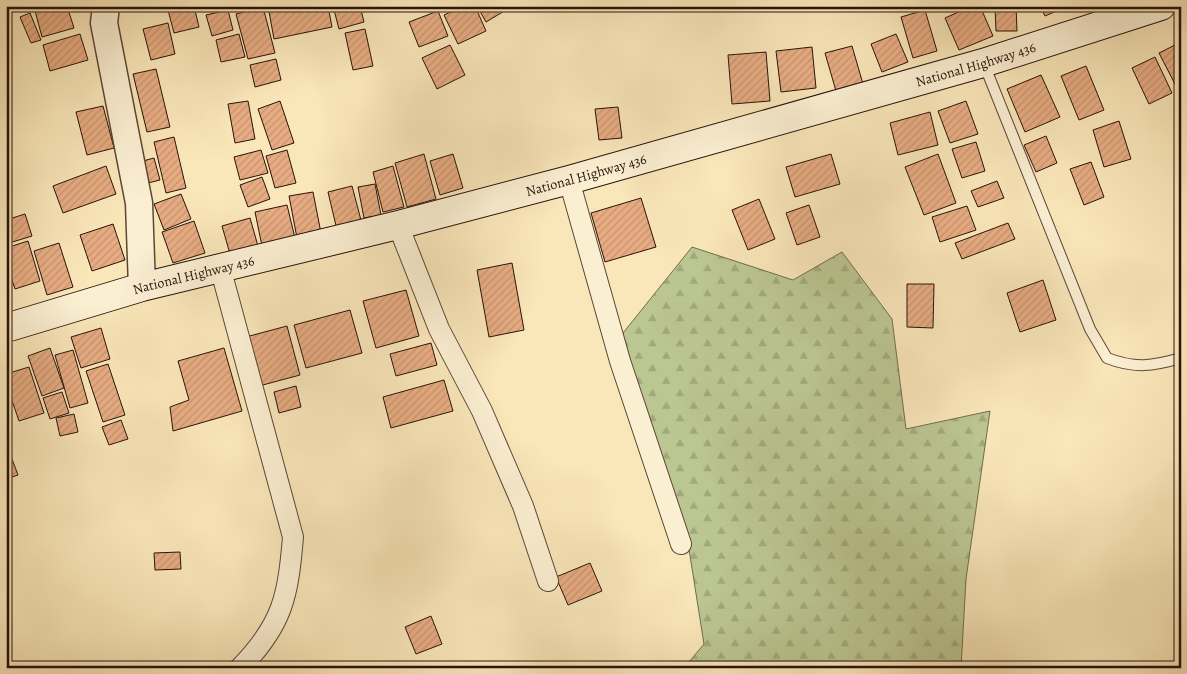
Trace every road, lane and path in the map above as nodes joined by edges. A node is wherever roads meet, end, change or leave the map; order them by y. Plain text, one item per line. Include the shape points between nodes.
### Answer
1 (106, 6) edge
2 (1161, 6) edge
3 (983, 63) junction
4 (569, 180) junction
5 (398, 225) junction
6 (220, 267) junction
7 (142, 287) junction
8 (6, 328) edge
9 (1181, 358) edge
10 (681, 544) dead end
11 (548, 581) dead end
12 (240, 668) edge

1 - 7 street via 104,23 139,203
2 - 3 main road, National Highway 436
3 - 4 main road, National Highway 436
3 - 9 lane via 1090,329 1107,358 1126,365 1155,365
4 - 5 main road, National Highway 436
4 - 10 street via 620,361
5 - 6 main road, National Highway 436
5 - 11 street via 439,330 482,411 523,506
6 - 7 main road, National Highway 436
6 - 12 street via 293,537 290,579 278,619 255,653
7 - 8 main road, National Highway 436

